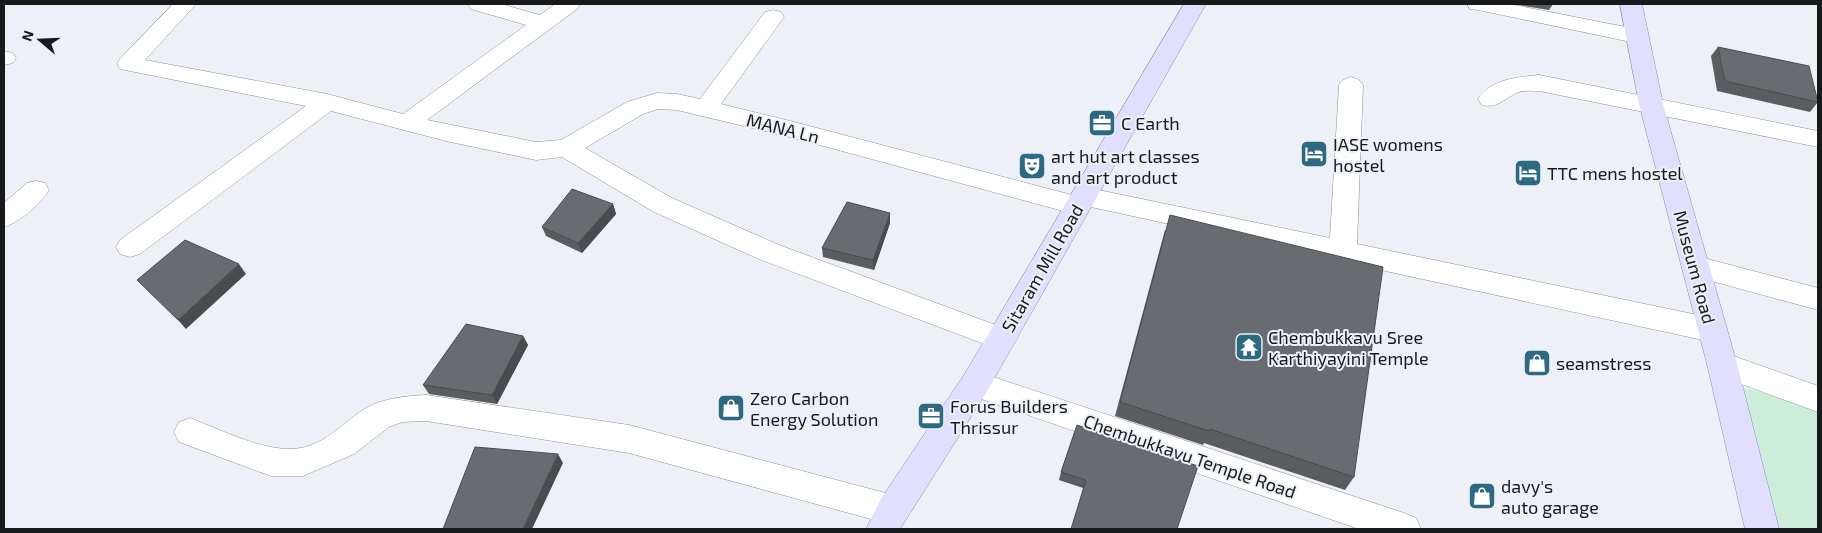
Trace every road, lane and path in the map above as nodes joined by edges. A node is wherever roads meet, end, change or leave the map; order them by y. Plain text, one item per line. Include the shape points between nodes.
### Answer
1 (185, 4) edge
2 (479, 4) edge
3 (569, 4) edge
4 (1195, 4) edge
5 (1478, 4) edge
6 (1631, 4) edge
7 (773, 17) dead end
8 (543, 23) junction
9 (1636, 36) junction
10 (1351, 85) dead end
11 (1490, 99) dead end
12 (327, 102) junction
13 (1651, 104) junction
14 (705, 109) junction
15 (406, 123) junction
16 (1818, 140) edge
17 (566, 148) junction
18 (36, 190) dead end
19 (1081, 201) junction
20 (4, 217) edge
21 (130, 247) dead end
22 (1343, 252) junction
23 (1696, 267) junction
24 (1818, 299) edge
25 (1712, 330) junction
26 (1002, 339) junction
27 (1722, 364) junction
28 (976, 384) junction
29 (1818, 399) edge
30 (190, 432) dead end
31 (888, 520) edge
32 (1404, 529) edge
33 (1762, 529) edge

1 - 12 street, MANA Ln via 128,64
2 - 8 street
3 - 8 street
4 - 19 main road, Sitaram Mill Road
5 - 9 street
6 - 9 main road, Museum Road
7 - 14 street
8 - 15 street
9 - 13 main road, Museum Road
10 - 22 street
11 - 13 street via 1514,85 1539,83
12 - 15 street, MANA Ln
12 - 21 street
13 - 16 street
13 - 23 main road, Museum Road
14 - 17 street, MANA Ln via 657,101 635,108
14 - 19 street, MANA Ln
15 - 17 street, MANA Ln via 536,150
17 - 26 street via 663,205 769,252
18 - 20 street
19 - 22 street, MANA Ln
19 - 26 main road, Sitaram Mill Road
22 - 25 street, MANA Ln
23 - 24 street
23 - 25 main road, Museum Road
25 - 27 main road, Museum Road
26 - 28 main road, Sitaram Mill Road
27 - 29 street
27 - 33 main road, Museum Road
28 - 31 main road, Sitaram Mill Road
28 - 32 street, Chembukkavu Temple Road
30 - 31 street via 271,462 303,462 343,444 378,417 402,409 426,408 629,439

